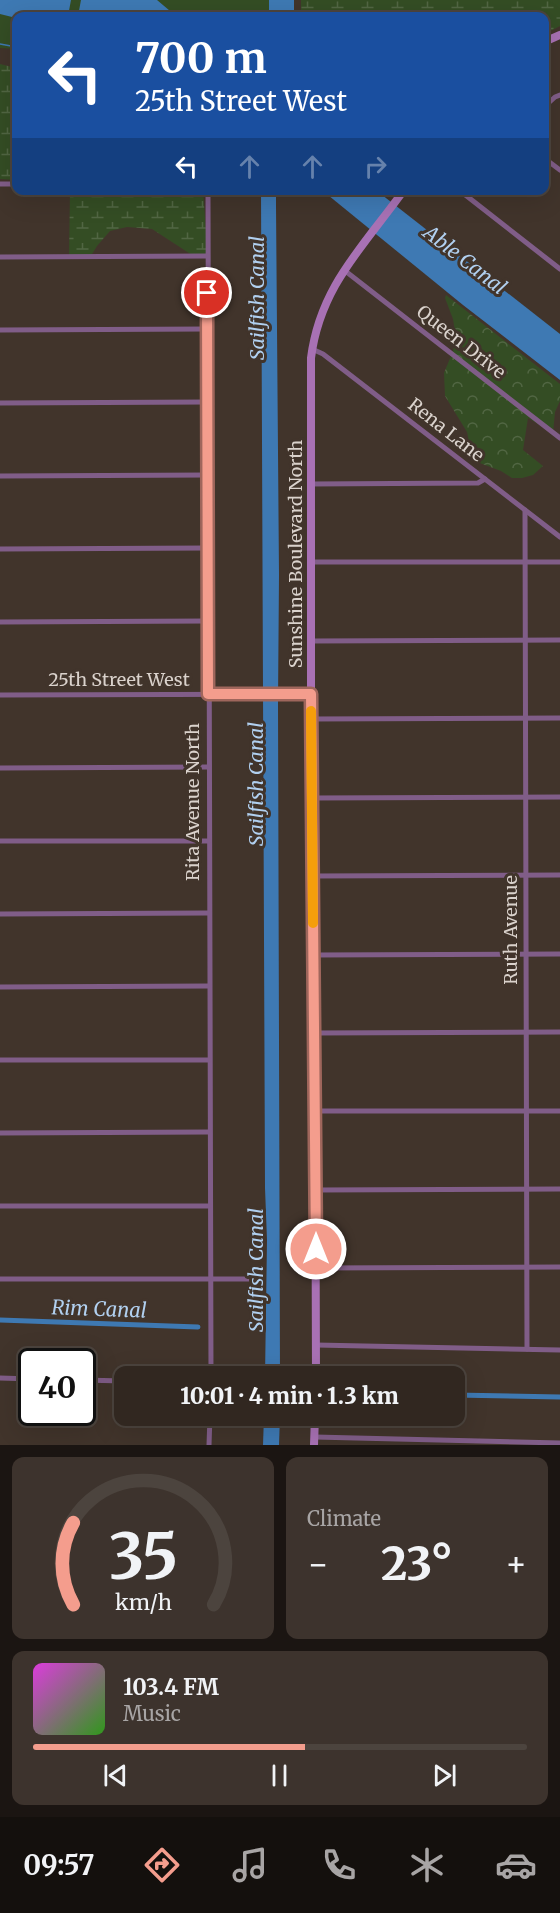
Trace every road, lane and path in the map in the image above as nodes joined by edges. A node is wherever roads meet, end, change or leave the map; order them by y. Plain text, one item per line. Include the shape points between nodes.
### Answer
1 (207, 195) edge
2 (400, 195) edge
3 (466, 195) edge
4 (207, 256) junction
5 (0, 257) edge
6 (560, 269) edge
7 (344, 270) junction
8 (207, 329) junction
9 (0, 330) edge
10 (312, 349) junction
11 (207, 402) junction
12 (0, 403) edge
13 (560, 438) edge
14 (0, 476) edge
15 (208, 476) junction
16 (485, 479) junction
17 (310, 484) junction
18 (525, 510) junction
19 (560, 537) edge
20 (208, 548) junction
21 (0, 549) edge
22 (311, 562) junction
23 (524, 562) junction
24 (560, 562) edge
25 (208, 621) junction
26 (0, 622) edge
27 (525, 640) junction
28 (560, 640) edge
29 (311, 641) junction
30 (208, 694) junction
31 (311, 694) junction
32 (0, 695) edge
33 (525, 718) junction
34 (560, 718) edge
35 (311, 719) junction
36 (208, 767) junction
37 (0, 768) edge
38 (525, 797) junction
39 (560, 797) edge
40 (311, 798) junction
41 (0, 841) edge
42 (209, 841) junction
43 (525, 875) junction
44 (560, 875) edge
45 (313, 876) junction
46 (208, 913) junction
47 (0, 914) edge
48 (526, 954) junction
49 (560, 954) edge
50 (314, 955) junction
51 (208, 986) junction
52 (0, 987) edge
53 (526, 1032) junction
54 (560, 1032) edge
55 (315, 1033) junction
56 (0, 1060) edge
57 (209, 1060) junction
58 (315, 1111) junction
59 (526, 1111) junction
60 (560, 1111) edge
61 (209, 1132) junction
62 (0, 1133) edge
63 (526, 1189) junction
64 (560, 1189) edge
65 (316, 1190) junction
66 (0, 1206) edge
67 (209, 1206) junction
68 (316, 1268) junction
69 (527, 1268) junction
70 (560, 1268) edge
71 (209, 1278) junction
72 (0, 1279) edge
73 (257, 1279) dead end
74 (316, 1345) junction
75 (527, 1349) junction
76 (560, 1350) edge
77 (211, 1366) edge
78 (315, 1366) edge
79 (0, 1378) edge
80 (18, 1379) edge
81 (96, 1380) edge
82 (114, 1381) edge
83 (210, 1426) edge
84 (315, 1426) edge
85 (314, 1441) edge
86 (467, 1443) edge
87 (560, 1443) edge
88 (209, 1445) edge

1 - 4 street, Rita Avenue North
2 - 7 street, Sunshine Boulevard North
3 - 6 street
4 - 5 street
4 - 8 street, Rita Avenue North
7 - 10 street, Sunshine Boulevard North via 322,312
7 - 13 street, Queen Drive
8 - 9 street
8 - 11 street, Rita Avenue North
10 - 16 street, Rena Lane
10 - 17 street, Sunshine Boulevard North
11 - 12 street
11 - 15 street, Rita Avenue North
14 - 15 street
15 - 20 street, Rita Avenue North
16 - 17 street via 478,483
16 - 18 street, Rena Lane
17 - 22 street, Sunshine Boulevard North
18 - 19 street, Rena Lane
18 - 23 street, Ruth Avenue
20 - 21 street
20 - 25 street, Rita Avenue North
22 - 23 street
22 - 29 street, Sunshine Boulevard North
23 - 24 street
23 - 27 street, Ruth Avenue
25 - 26 street
25 - 30 street, Rita Avenue North
27 - 28 street
27 - 29 street
27 - 33 street, Ruth Avenue
29 - 31 street, Sunshine Boulevard North
30 - 31 street, 25th Street West
30 - 32 street, 25th Street West
30 - 36 street, Rita Avenue North
31 - 35 street, Sunshine Boulevard North
33 - 34 street
33 - 35 street
33 - 38 street, Ruth Avenue
35 - 40 street, Sunshine Boulevard North
36 - 37 street
36 - 42 street, Rita Avenue North
38 - 39 street
38 - 40 street
38 - 43 street, Ruth Avenue
40 - 45 street, Sunshine Boulevard North
41 - 42 street
42 - 46 street, Rita Avenue North
43 - 44 street
43 - 45 street
43 - 48 street, Ruth Avenue
45 - 50 street, Sunshine Boulevard North
46 - 47 street
46 - 51 street, Rita Avenue North
48 - 49 street
48 - 50 street
48 - 53 street, Ruth Avenue
50 - 55 street, Sunshine Boulevard North
51 - 52 street
51 - 57 street, Rita Avenue North
53 - 54 street
53 - 55 street
53 - 59 street, Ruth Avenue
55 - 58 street, Sunshine Boulevard North
56 - 57 street
57 - 61 street, Rita Avenue North
58 - 59 street
58 - 65 street, Sunshine Boulevard North
59 - 60 street
59 - 63 street, Ruth Avenue
61 - 62 street
61 - 67 street, Rita Avenue North
63 - 64 street
63 - 65 street
63 - 69 street, Ruth Avenue
65 - 68 street, Sunshine Boulevard North
66 - 67 street
67 - 71 street, Rita Avenue North
68 - 69 street
68 - 74 street, Sunshine Boulevard North
69 - 70 street
69 - 75 street, Ruth Avenue
71 - 72 street
71 - 73 street
71 - 77 street, Rita Avenue North
74 - 75 street
74 - 78 street, Sunshine Boulevard North
75 - 76 street
79 - 80 street
81 - 82 street
83 - 88 street
84 - 85 street
85 - 86 street
86 - 87 street

